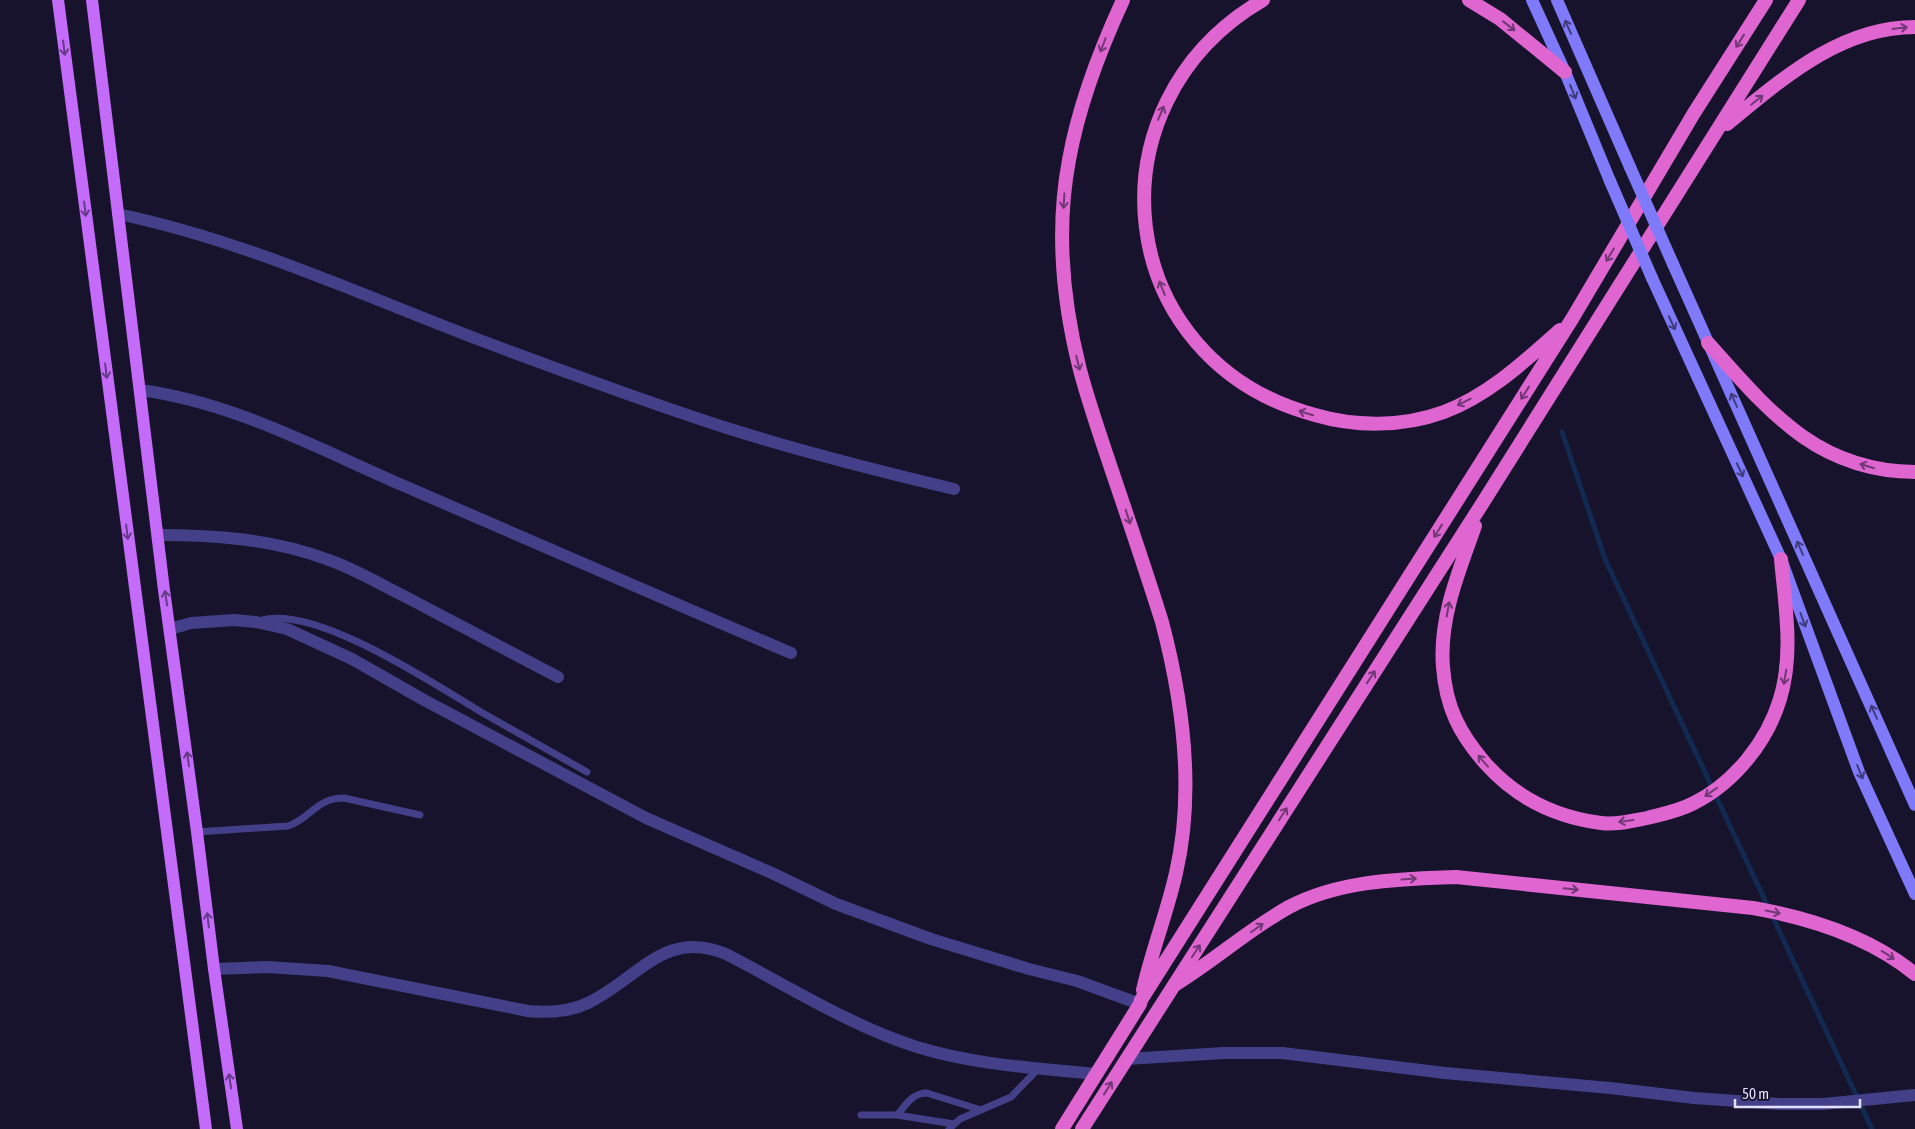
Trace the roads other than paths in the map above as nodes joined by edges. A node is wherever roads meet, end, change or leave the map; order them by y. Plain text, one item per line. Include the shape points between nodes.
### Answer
1 (58, 0) edge
2 (92, 0) edge
3 (1123, 0) edge
4 (1263, 0) edge
5 (1468, 0) edge
6 (1532, 0) edge
7 (1557, 0) edge
8 (1766, 0) edge
9 (1800, 0) edge
10 (1915, 27) edge
11 (1565, 72) junction
12 (1719, 130) junction
13 (118, 214) junction
14 (1572, 319) junction
15 (1708, 343) junction
16 (140, 390) junction
17 (1915, 472) edge
18 (954, 489) dead end
19 (1482, 504) junction
20 (158, 535) junction
21 (1781, 559) junction
22 (256, 622) junction
23 (170, 629) junction
24 (791, 653) dead end
25 (558, 677) dead end
26 (588, 772) dead end
27 (1915, 805) edge
28 (420, 815) dead end
29 (197, 832) junction
30 (1915, 894) edge
31 (214, 969) junction
32 (1915, 974) edge
33 (1174, 985) junction
34 (1141, 1002) junction
35 (1126, 1059) junction
36 (1039, 1068) junction
37 (1096, 1074) junction
38 (1915, 1095) edge
39 (981, 1110) junction
40 (861, 1114) dead end
41 (897, 1115) junction
42 (952, 1126) edge
43 (206, 1129) edge
44 (237, 1129) edge
45 (1062, 1129) edge
46 (1082, 1129) edge

1 -> 43 main road
2 - 13 main road
3 -> 34 highway via 1088,84 1077,122 1068,162 1063,256 1069,316 1080,371 1162,622 1171,656 1184,741 1185,804 1180,851
14 -> 4 highway via 1517,368 1468,401 1443,412 1378,424 1327,419 1278,403 1252,390 1199,347 1174,313 1150,251 1145,204 1148,160 1159,118 1179,78 1206,44
5 -> 11 highway via 1500,19
6 - 11 main road
15 -> 7 main road, bridge
8 -> 14 highway via 1694,113
9 - 12 highway
12 -> 10 highway via 1790,73 1823,53 1867,34
11 -> 21 main road, bridge via 1652,278
12 - 19 highway
13 - 16 main road
13 - 18 street via 174,227 276,260 557,370 685,414 803,451
14 -> 34 highway
17 -> 15 highway via 1873,468 1811,442 1774,414
27 -> 15 main road
16 - 20 main road
16 - 24 street via 204,403 278,431
21 -> 19 highway via 1787,626 1786,676 1780,700 1758,745 1728,780 1693,804 1674,812 1602,823 1545,809 1513,790 1491,770 1456,724 1444,676 1443,634 1450,597
33 -> 19 highway
23 -> 20 main road
20 - 25 street via 263,543 326,558
21 -> 30 main road via 1859,772
22 - 23 street via 213,621
22 - 26 lane via 270,618 286,619 324,628 364,645
22 - 34 street via 287,629 328,646 623,806 836,904 931,939
29 -> 23 main road
28 - 29 lane via 336,798 322,802 288,826
31 -> 29 main road
31 - 36 street via 267,967 328,971 528,1011 557,1012 588,1003 665,952 682,947 705,947 726,954 895,1039 960,1058
44 -> 31 main road
33 -> 32 highway via 1289,907 1327,892 1370,883 1456,877 1780,913 1859,940 1882,951
33 - 35 highway
34 - 37 highway
35 - 38 street via 1282,1053 1445,1073 1772,1104 1823,1104
46 -> 35 highway
36 - 37 street
36 - 39 lane via 1011,1097
37 - 45 highway
39 - 41 lane via 920,1093 911,1098
39 - 42 lane
40 - 41 lane
41 - 42 lane

